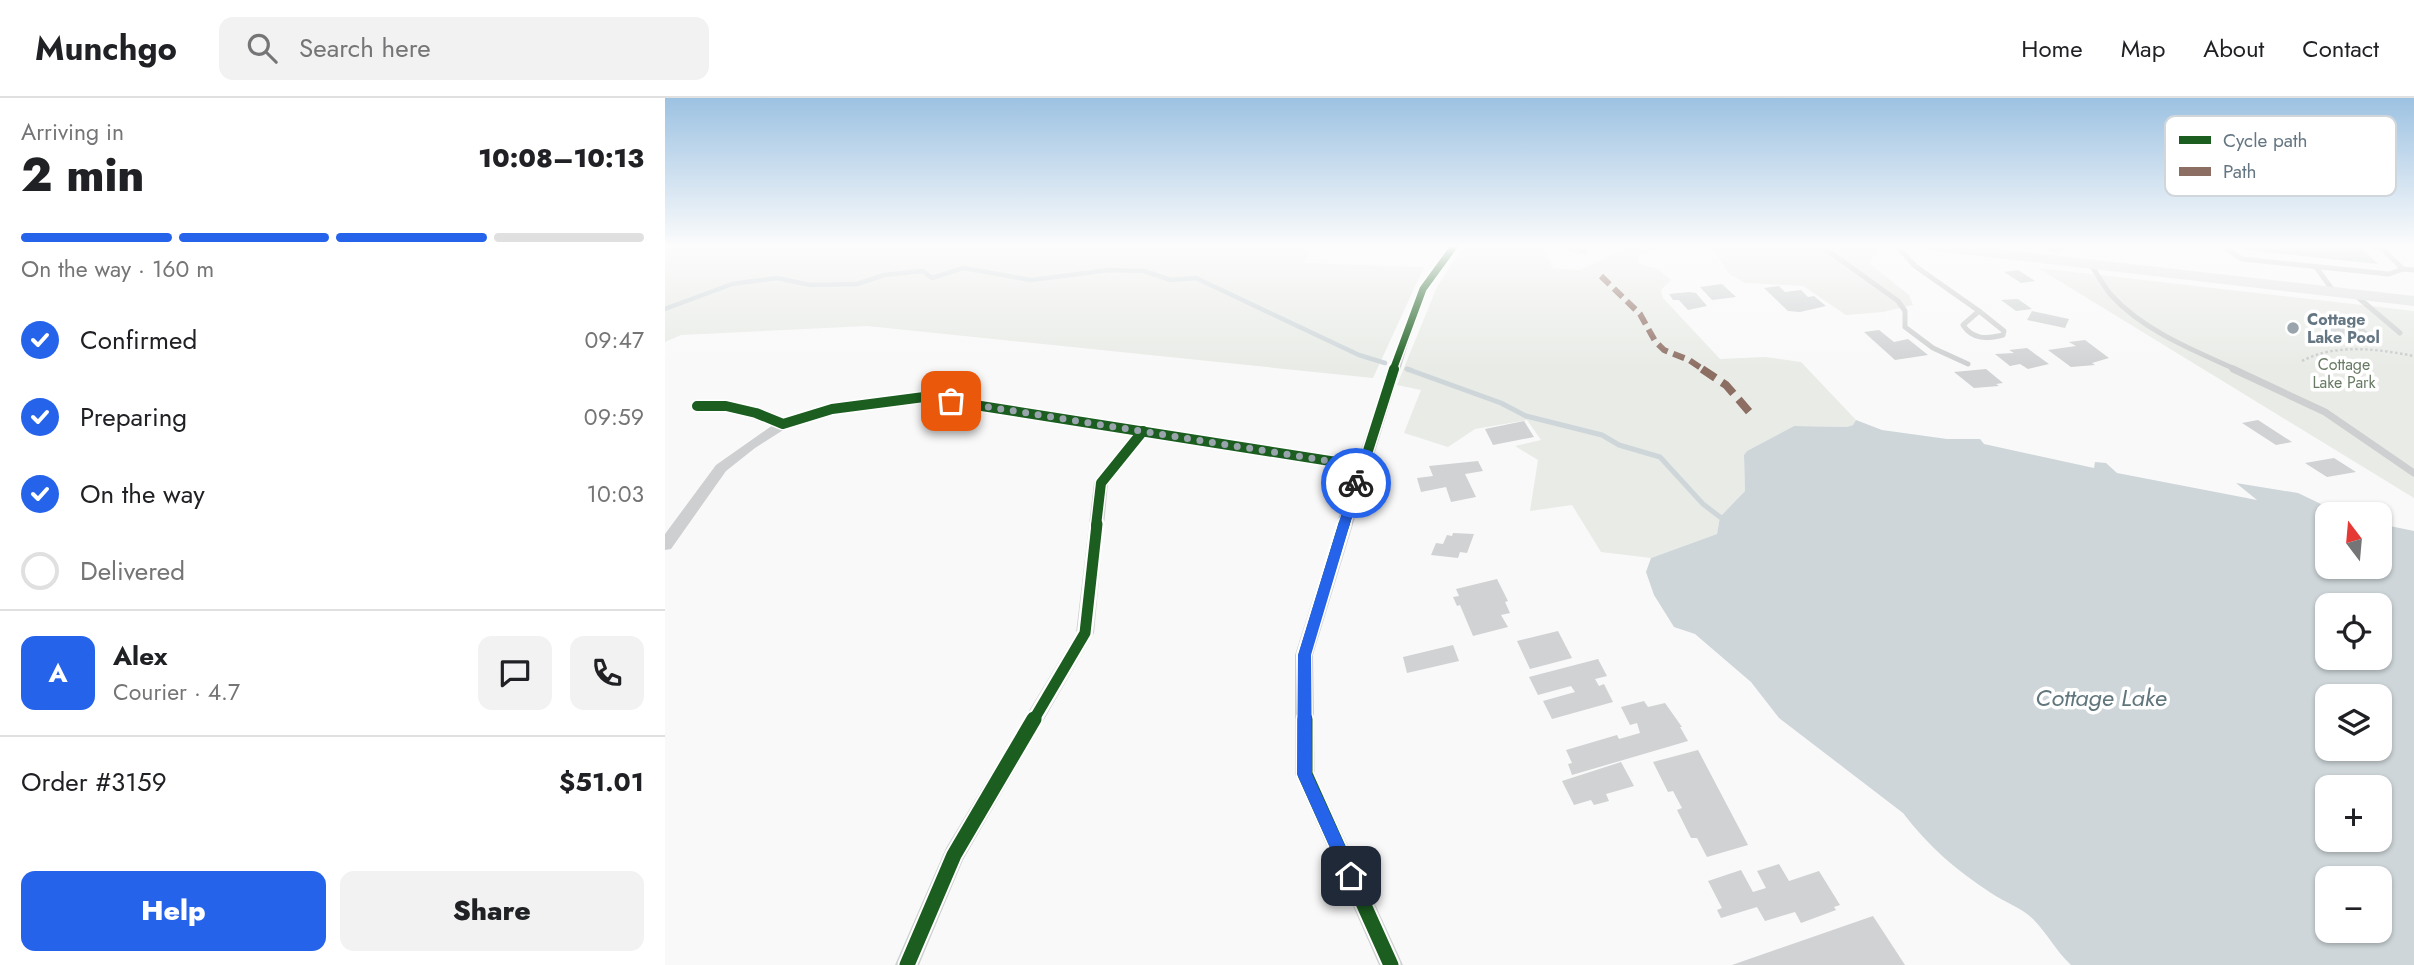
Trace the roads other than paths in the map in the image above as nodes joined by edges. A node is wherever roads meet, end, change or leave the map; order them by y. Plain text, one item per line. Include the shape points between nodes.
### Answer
1 (1425, 285) edge
2 (1876, 285) edge
3 (1945, 285) edge
4 (2105, 285) edge
5 (2274, 285) edge
6 (2329, 285) edge
7 (2333, 292) junction
8 (2354, 294) junction
9 (2414, 301) edge
10 (1979, 311) junction
11 (2400, 333) dead end
12 (1968, 363) dead end
13 (697, 406) dead end
14 (783, 424) junction
15 (1143, 431) junction
16 (1361, 466) junction
17 (2414, 474) edge
18 (665, 545) edge
19 (907, 965) edge
20 (1391, 965) edge

1 - 16 street
2 - 12 lane via 1905,311 1905,327 1933,348
3 - 10 lane
4 - 17 lane via 2147,323 2313,405
5 - 7 main road
6 - 7 lane
7 - 8 main road
8 - 9 main road
8 - 11 lane
10 - 10 lane via 2004,331 2003,335 1981,339 1967,333 1963,325
13 - 14 street via 726,406
14 - 15 street via 832,409 924,397
14 - 18 street via 721,468
15 - 16 street
15 - 19 street via 1101,484 1085,633 954,855
16 - 20 street via 1304,655 1305,774

